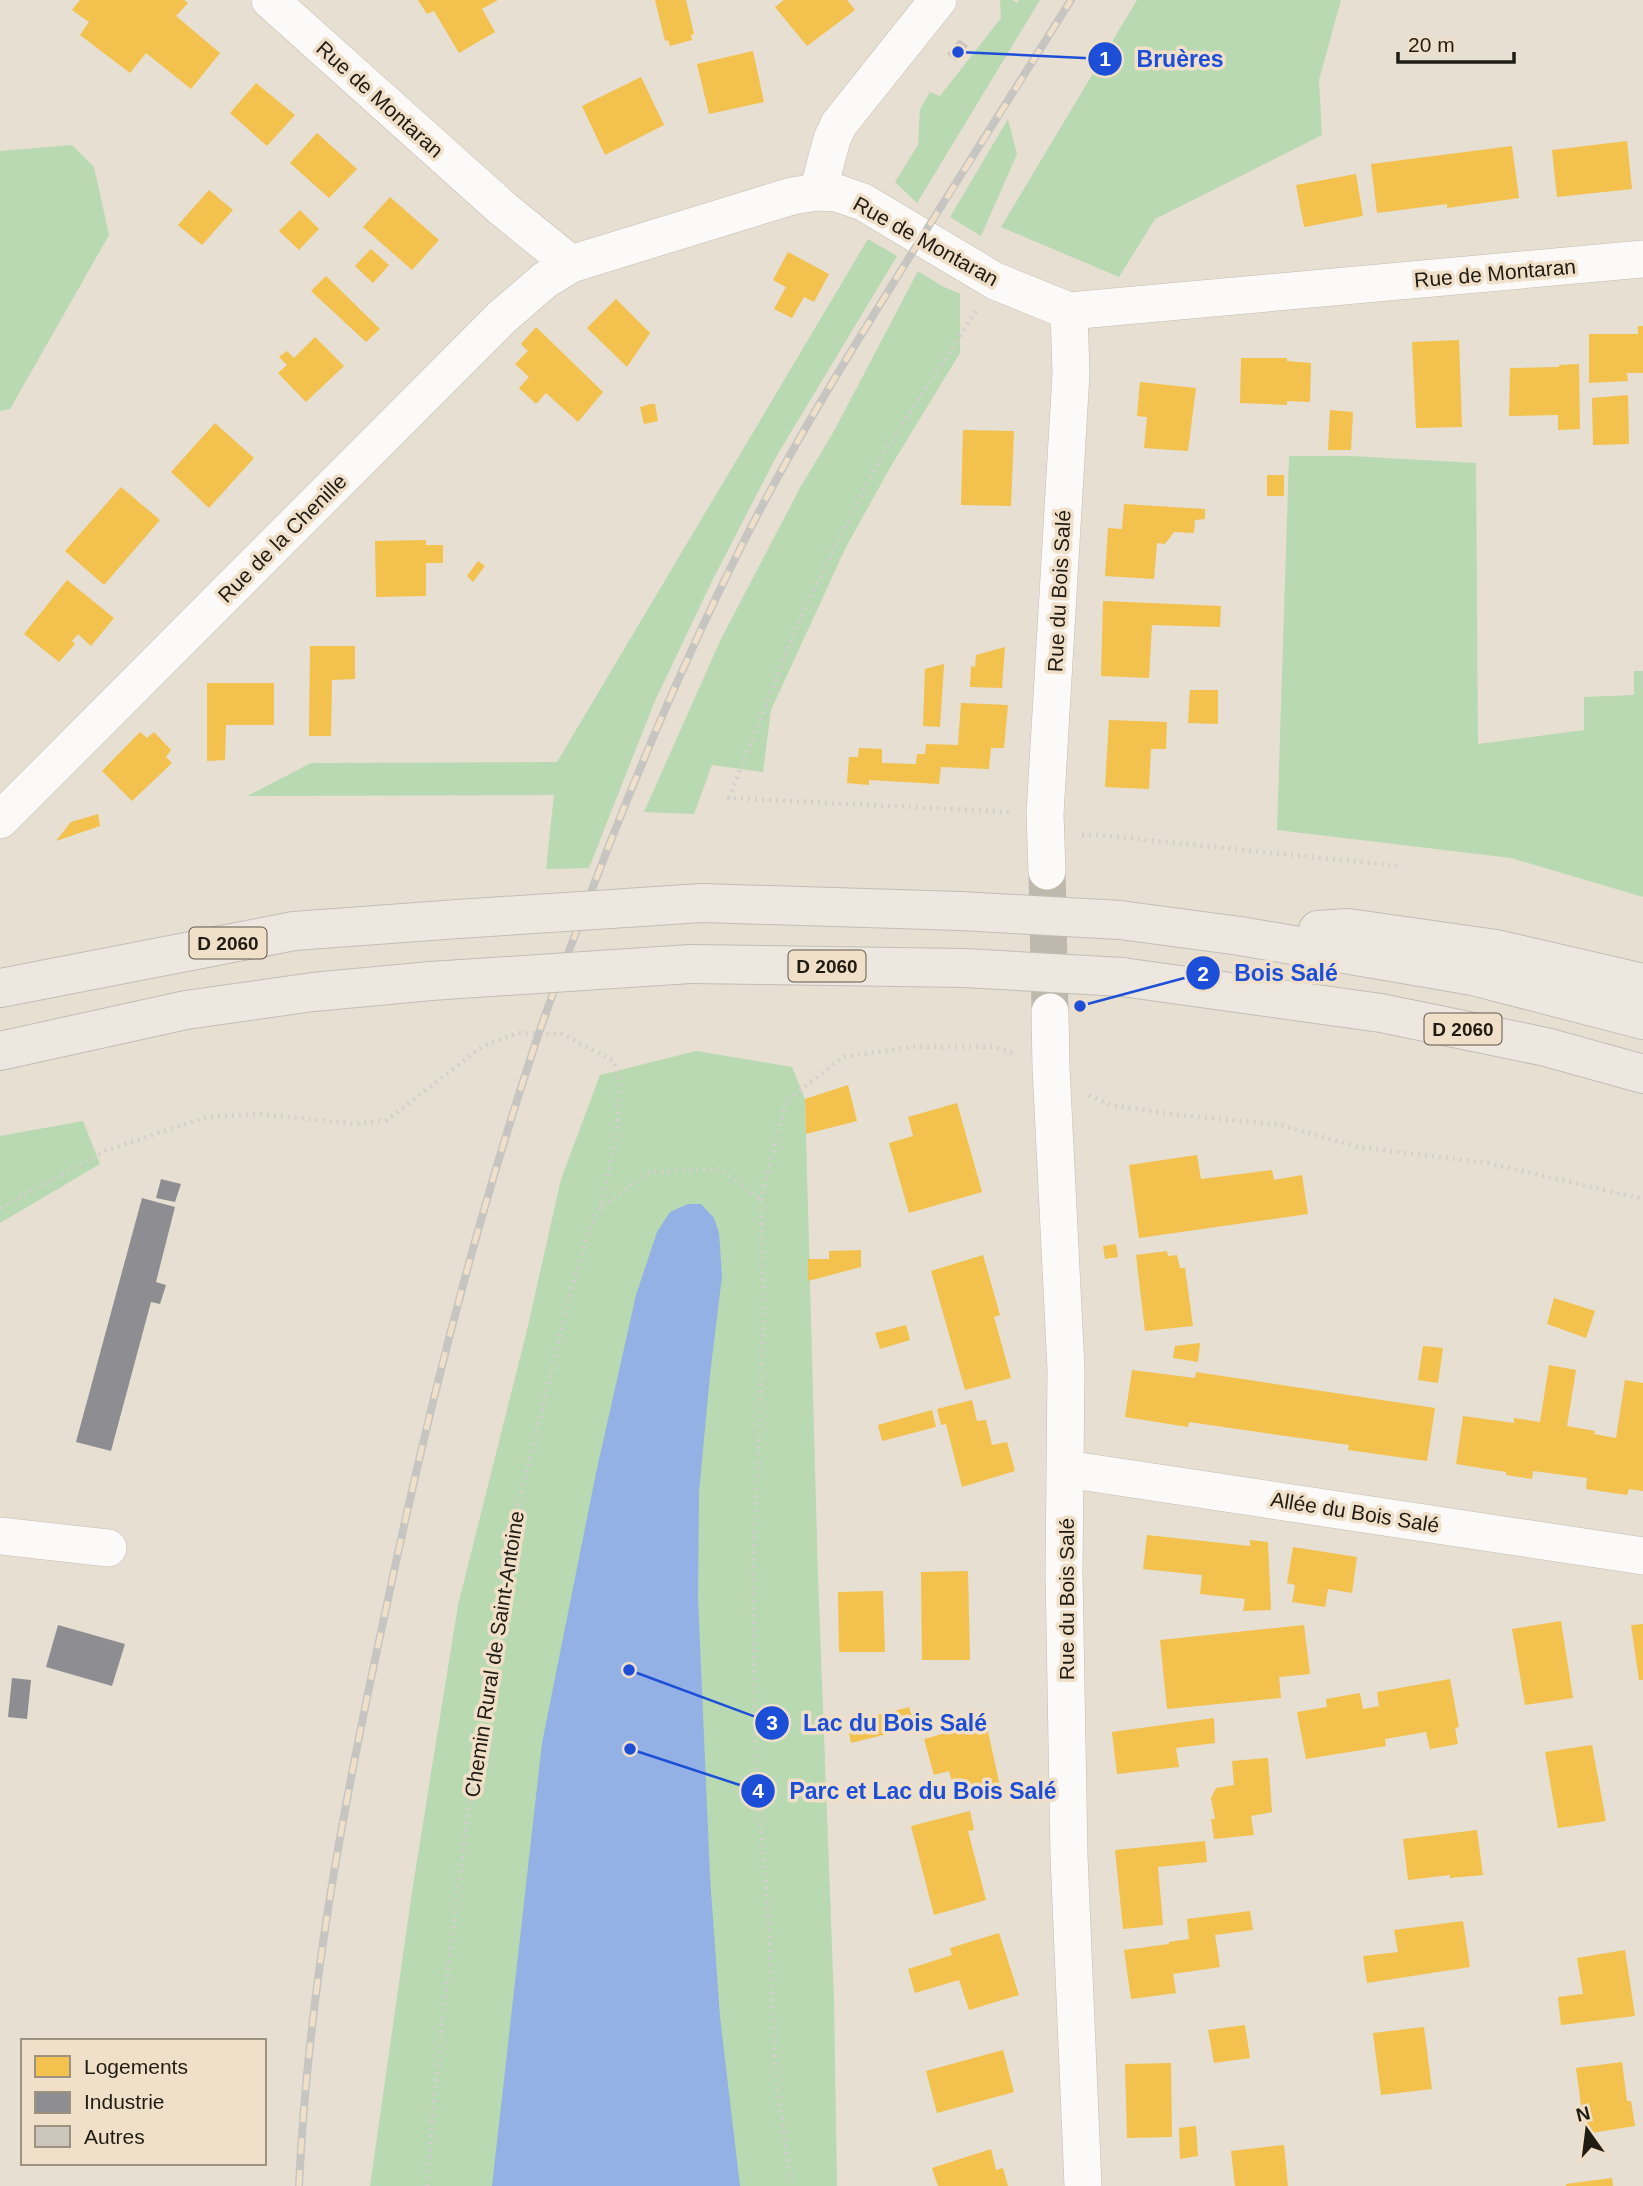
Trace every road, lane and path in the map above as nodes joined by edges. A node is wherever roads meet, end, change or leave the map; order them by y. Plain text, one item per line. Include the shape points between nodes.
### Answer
1 (270, 0) edge
2 (938, 0) edge
3 (818, 192) junction
4 (1643, 259) edge
5 (571, 264) junction
6 (995, 281) junction
7 (1069, 311) junction
8 (0, 820) edge
9 (1046, 825) junction
10 (1399, 866) dead end
11 (1047, 871) tunnel mouth
12 (1240, 936) junction
13 (1643, 983) edge
14 (0, 988) edge
15 (1050, 1012) tunnel mouth
16 (1643, 1020) edge
17 (1546, 1047) junction
18 (0, 1051) edge
19 (1051, 1067) junction
20 (1643, 1074) edge
21 (1643, 1095) edge
22 (1643, 1199) edge
23 (761, 1200) junction
24 (601, 1207) junction
25 (0, 1208) edge
26 (1066, 1469) junction
27 (0, 1535) edge
28 (108, 1548) dead end
29 (1643, 1556) edge
30 (427, 2186) edge
31 (790, 2186) edge
32 (1083, 2186) edge

1 - 5 street, Rue de Montaran
2 - 3 street via 839,124
3 - 5 street, Rue de Montaran via 756,205
3 - 6 street, Rue de Montaran via 863,202
4 - 7 street, Rue de Montaran
5 - 8 street, Rue de la Chenille via 502,317
6 - 7 street, Rue de Montaran
6 - 9 path via 876,465 804,610 729,798
7 - 9 street, Rue du Bois Salé via 1071,374
9 - 10 path via 1098,835
9 - 11 street, Rue du Bois Salé
12 - 13 main road via 1348,928 1496,949
12 - 14 main road, D 2060, bridge via 1120,920 702,903 294,931
12 - 16 main road, D 2060 via 1473,976
15 - 19 street, Rue du Bois Salé
17 - 18 main road, D 2060, bridge via 1381,1013 1122,977 964,968 690,964 313,992 186,1010
17 - 20 main road, D 2060
17 - 21 main road via 1611,1084
19 - 22 path via 1082,1092 1110,1105 1281,1125 1357,1147 1488,1163
19 - 23 path via 995,1047 914,1047 843,1057 786,1101
19 - 26 street, Rue du Bois Salé via 1066,1369
23 - 24 path via 720,1169 650,1172
23 - 31 path via 764,1314 753,1571 756,1763 775,2067
24 - 25 path, Chemin Rural de Saint-Antoine via 617,1132 620,1082 614,1061 562,1034 518,1033 483,1046 387,1120 355,1124 260,1114 207,1117 107,1150
24 - 30 path, Chemin Rural de Saint-Antoine via 590,1227 572,1287 510,1539 488,1659 449,1959
26 - 29 street, Allée du Bois Salé
26 - 32 street, Rue du Bois Salé via 1069,1856
27 - 28 street

